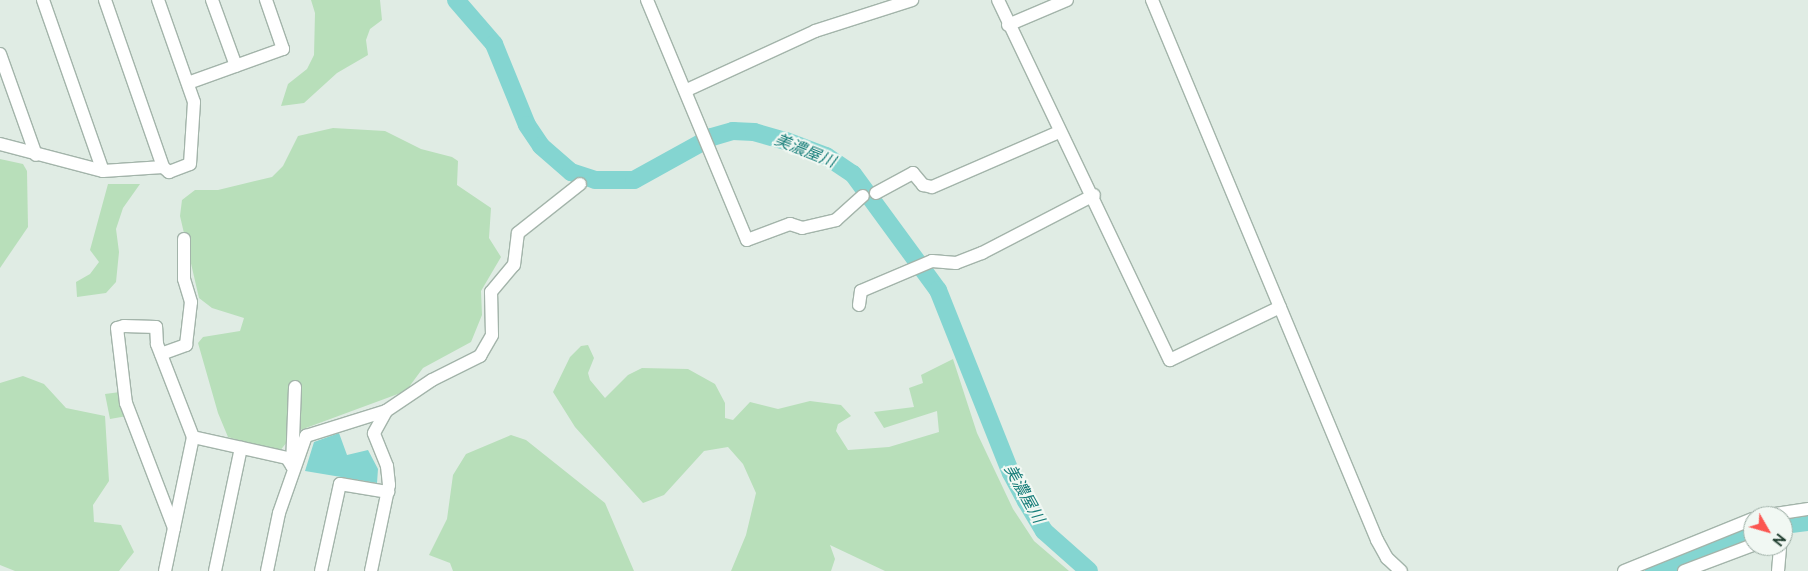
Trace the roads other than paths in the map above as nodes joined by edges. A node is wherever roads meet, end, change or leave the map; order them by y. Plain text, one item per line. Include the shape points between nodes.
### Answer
1 (43, 0) edge
2 (105, 0) edge
3 (158, 0) edge
4 (212, 0) edge
5 (266, 0) edge
6 (647, 0) edge
7 (912, 0) edge
8 (998, 0) edge
9 (1067, 0) edge
10 (1152, 0) edge
11 (1008, 25) junction
12 (0, 54) edge
13 (236, 66) junction
14 (188, 84) junction
15 (687, 90) junction
16 (1059, 132) junction
17 (0, 144) edge
18 (36, 155) junction
19 (163, 167) junction
20 (103, 171) junction
21 (580, 184) dead end
22 (876, 193) dead end
23 (1094, 195) junction
24 (863, 196) dead end
25 (184, 239) dead end
26 (859, 305) dead end
27 (1280, 307) junction
28 (161, 354) junction
29 (296, 387) dead end
30 (386, 411) junction
31 (193, 437) junction
32 (241, 448) junction
33 (292, 470) junction
34 (388, 492) junction
35 (1808, 509) edge
36 (1793, 511) edge
37 (1743, 523) edge
38 (174, 528) junction
39 (1743, 549) edge
40 (1779, 556) edge
41 (1397, 569) edge
42 (165, 571) edge
43 (215, 571) edge
44 (267, 571) edge
45 (321, 571) edge
46 (371, 571) edge
47 (1624, 571) edge
48 (1684, 571) edge
49 (1778, 571) edge

1 - 20 street
2 - 19 street
3 - 14 street
4 - 13 street
5 - 13 street via 283,48
6 - 15 street
7 - 15 street via 815,31
8 - 11 street
9 - 11 street
10 - 27 street
11 - 16 street
12 - 18 street
13 - 14 street
14 - 19 street via 194,102 190,164 169,172
15 - 24 street via 746,240 790,224 802,228 836,220
16 - 22 street via 932,187 923,185 913,173
16 - 23 street
17 - 18 street
18 - 20 street
19 - 20 street
21 - 30 street via 518,233 514,265 492,292 492,335 483,353 432,380
23 - 26 street via 982,253 956,263 932,261 861,291
23 - 27 street via 1170,360
25 - 28 street via 184,279 191,302 186,344
27 - 41 street via 1377,540
28 - 31 street
28 - 38 street via 156,327 117,328 126,403
29 - 33 street
30 - 33 street via 306,436
30 - 34 street via 374,433 389,474
31 - 32 street
31 - 38 street
32 - 33 street via 287,458
32 - 43 street
33 - 44 street
34 - 45 street via 340,484
34 - 46 street
35 - 36 street
37 - 47 street
38 - 42 street
39 - 48 street
40 - 49 street

